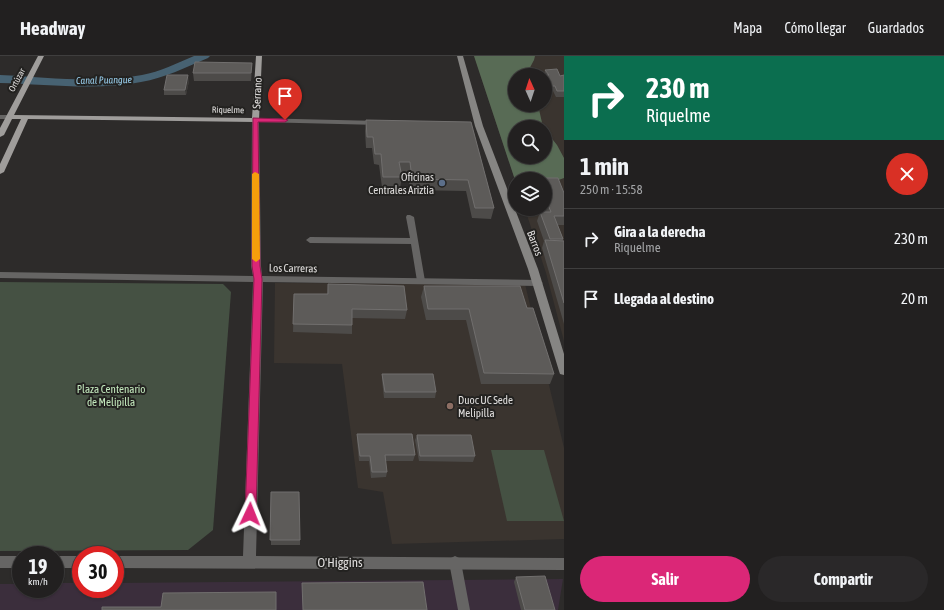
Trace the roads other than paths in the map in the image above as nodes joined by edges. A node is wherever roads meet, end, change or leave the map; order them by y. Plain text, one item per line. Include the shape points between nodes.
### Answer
1 (41, 56) edge
2 (259, 56) edge
3 (460, 56) edge
4 (0, 117) edge
5 (9, 117) junction
6 (26, 117) junction
7 (255, 120) junction
8 (386, 123) edge
9 (0, 135) edge
10 (0, 172) edge
11 (410, 217) dead end
12 (310, 240) dead end
13 (414, 241) junction
14 (0, 275) edge
15 (258, 279) junction
16 (421, 281) junction
17 (538, 283) junction
18 (561, 352) edge
19 (564, 371) edge
20 (0, 562) edge
21 (12, 562) edge
22 (124, 562) edge
23 (249, 562) junction
24 (455, 562) junction
25 (564, 564) edge
26 (464, 610) edge

1 - 5 main road, Ortúzar
2 - 7 main road, Serrano
3 - 17 street, Barros via 475,126
4 - 5 street, Riquelme
5 - 6 main road, Riquelme
5 - 9 main road, Ortúzar
6 - 7 main road, Riquelme
6 - 10 main road
7 - 8 street, Riquelme
7 - 15 street, Serrano
11 - 13 lane
12 - 13 lane
13 - 16 lane
14 - 15 street, Los Carreras
15 - 16 street, Los Carreras
15 - 23 street, Serrano
16 - 17 street, Los Carreras
17 - 18 street, Barros
18 - 19 street, Barros
20 - 21 street
22 - 23 street, O'Higgins
23 - 24 street, O'Higgins
24 - 25 street, O'Higgins
24 - 26 lane

